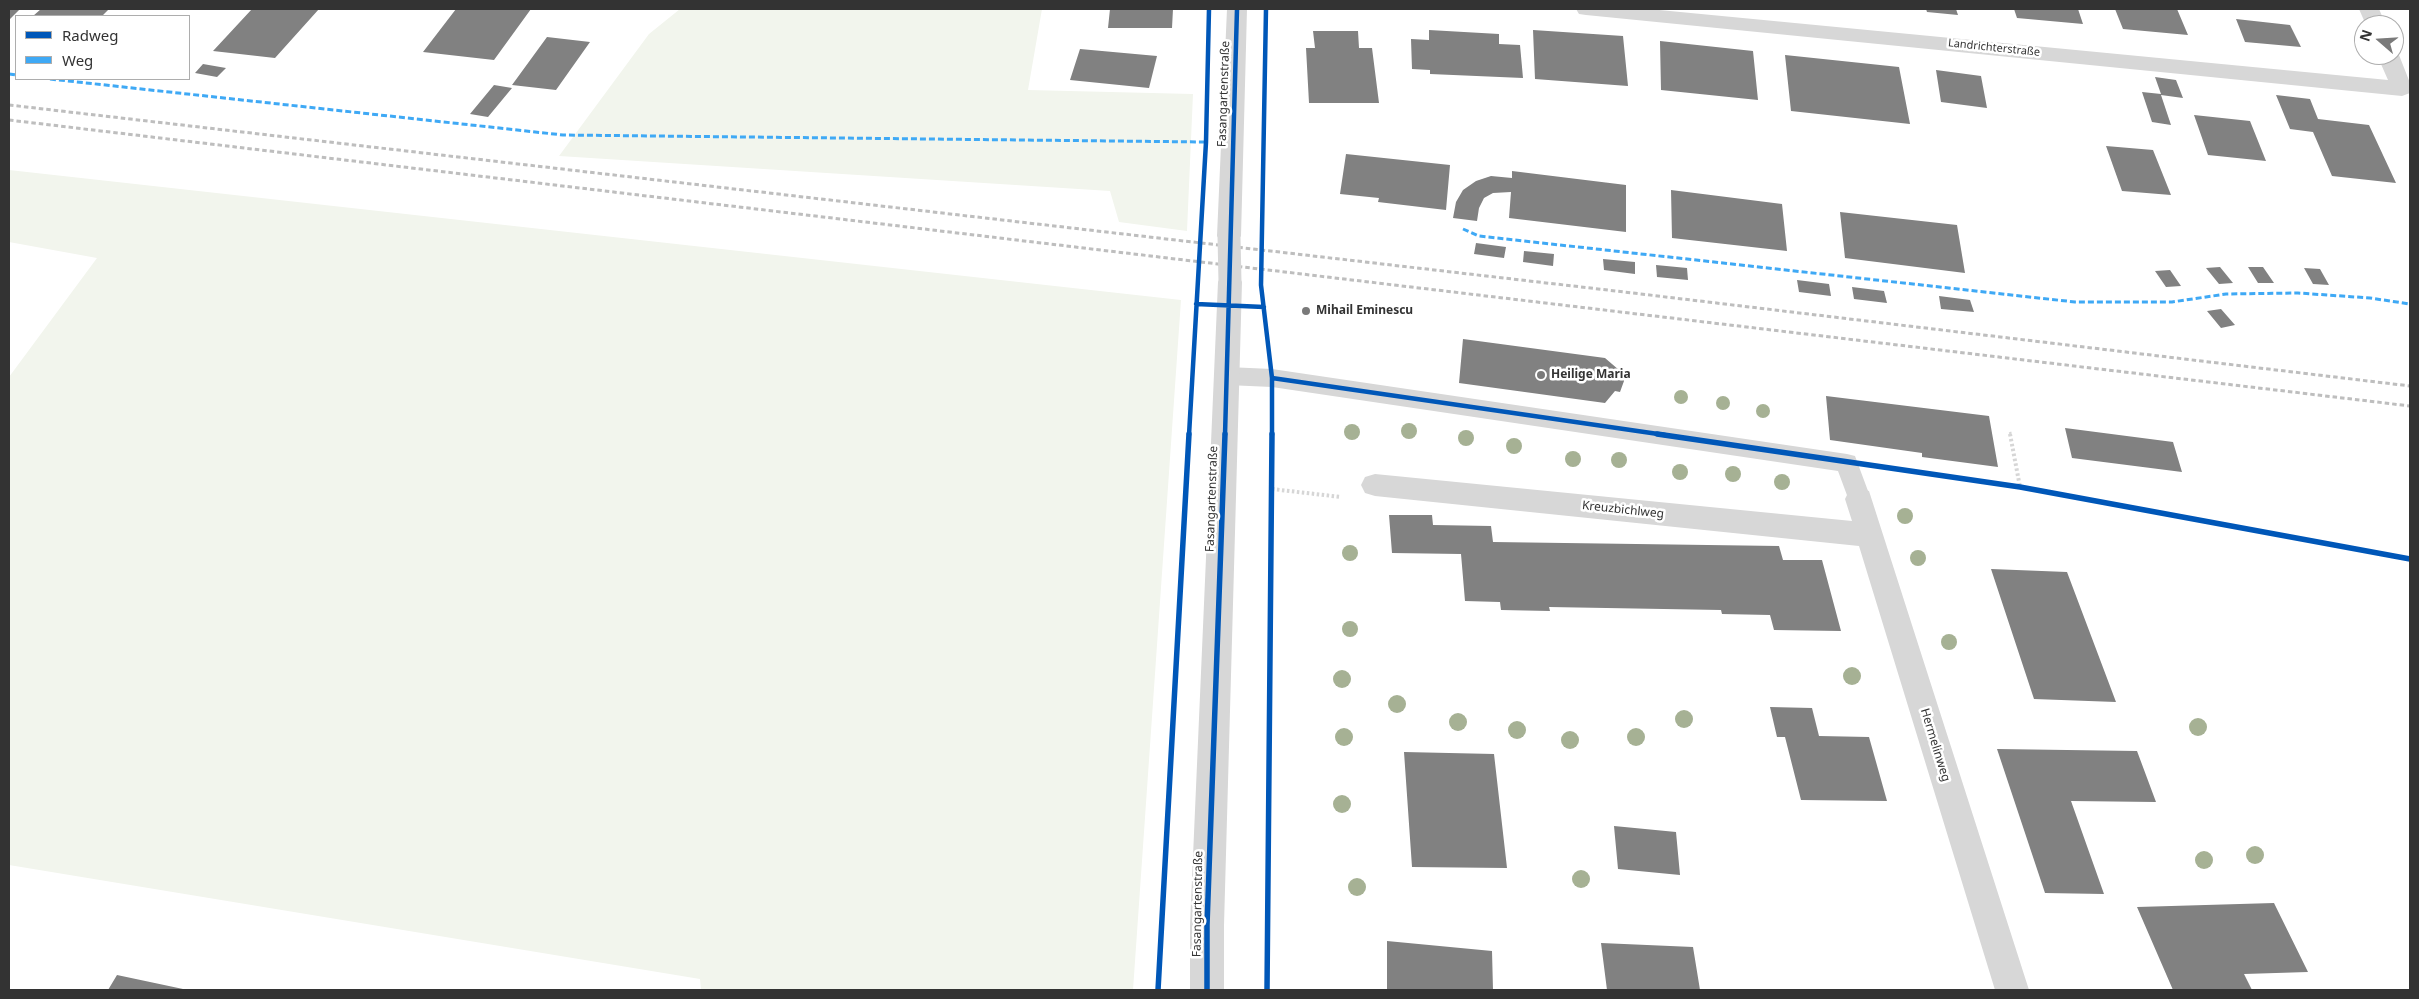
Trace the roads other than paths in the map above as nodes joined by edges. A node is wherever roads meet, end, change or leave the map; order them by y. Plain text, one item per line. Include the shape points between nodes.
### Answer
1 (1236, 9) edge
2 (1586, 9) edge
3 (2392, 65) edge
4 (1227, 376) junction
5 (1376, 485) road end
6 (1858, 499) joint
7 (1870, 535) junction
8 (1207, 990) edge
9 (2012, 990) edge

1 - 4 street, Fasangartenstraße, bridge
2 - 3 street, Landrichterstraße via 2402,89
4 - 6 lane via 1288,380 1847,463
4 - 8 street, Fasangartenstraße
5 - 7 street, Kreuzbichlweg
6 - 7 street, Hermelinweg
7 - 9 street, Hermelinweg

